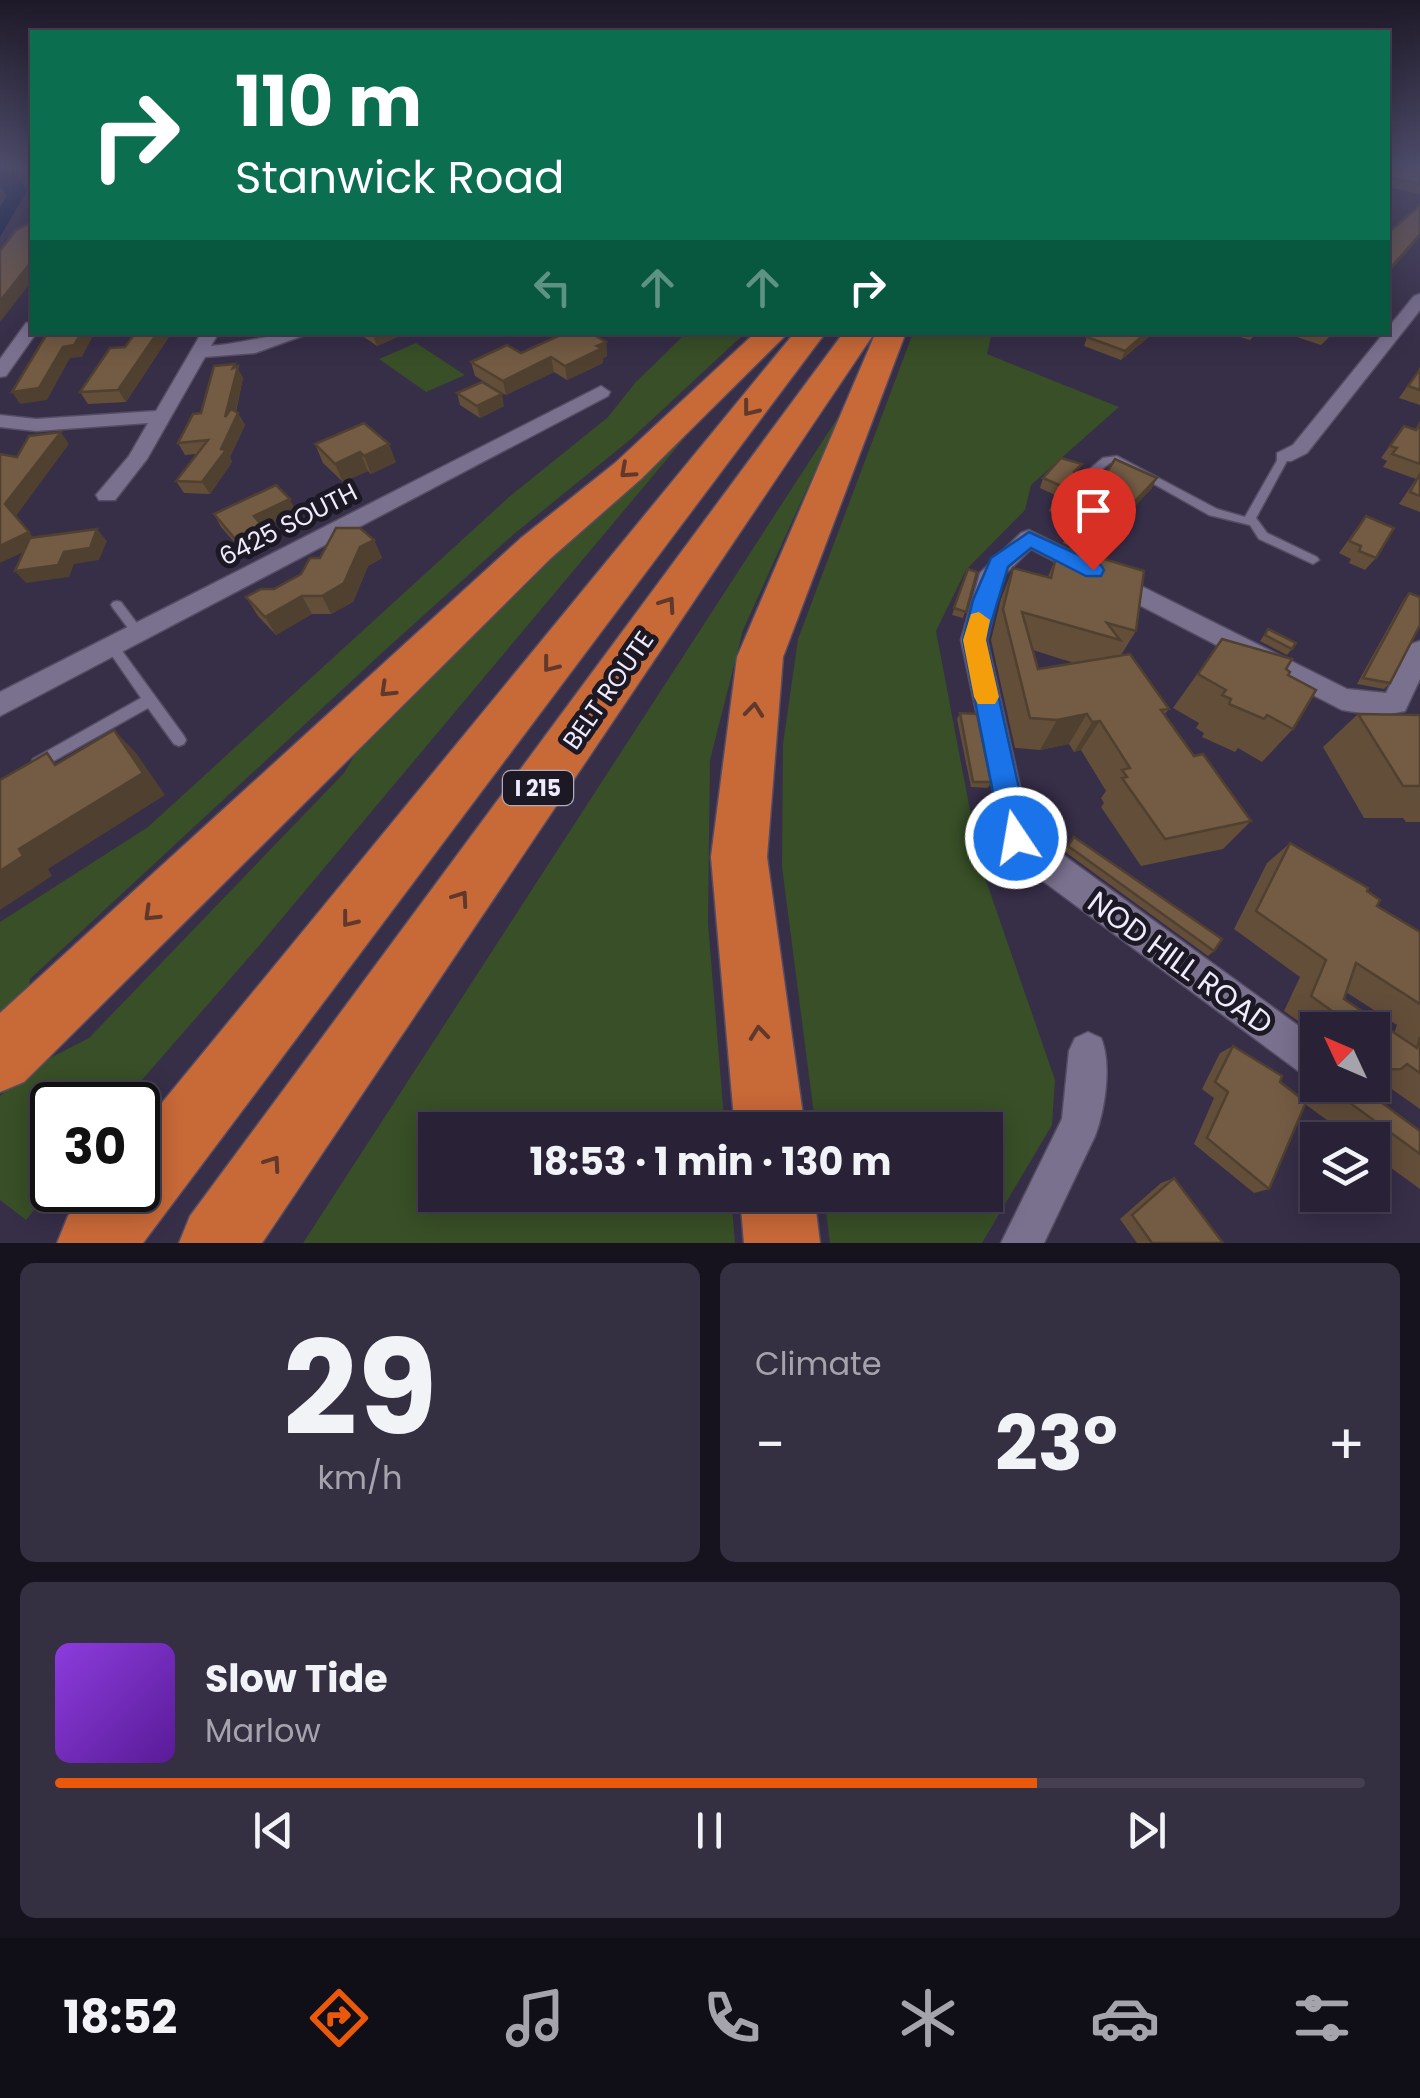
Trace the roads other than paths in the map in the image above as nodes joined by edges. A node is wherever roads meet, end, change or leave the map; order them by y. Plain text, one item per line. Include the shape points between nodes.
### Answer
1 (1420, 299) edge
2 (30, 330) edge
3 (209, 335) edge
4 (296, 335) edge
5 (771, 335) edge
6 (809, 335) edge
7 (858, 335) edge
8 (890, 335) edge
9 (200, 352) junction
10 (0, 372) edge
11 (601, 392) dead end
12 (163, 416) junction
13 (0, 420) edge
14 (1284, 457) joint
15 (1079, 482) edge
16 (107, 495) dead end
17 (1254, 524) junction
18 (1312, 560) dead end
19 (117, 605) dead end
20 (138, 633) junction
21 (112, 647) junction
22 (1420, 651) edge
23 (150, 700) junction
24 (0, 704) edge
25 (178, 740) dead end
26 (16, 776) edge
27 (1300, 1050) edge
28 (1088, 1051) dead end
29 (0, 1058) edge
30 (768, 1112) edge
31 (160, 1161) edge
32 (120, 1212) edge
33 (779, 1212) edge
34 (96, 1243) edge
35 (217, 1243) edge
36 (782, 1243) edge
37 (1022, 1243) edge

1 - 14 street via 1300,450
2 - 10 street
3 - 9 street
4 - 9 street via 255,348
5 -> 29 highway via 536,548
6 -> 31 highway, I 215
35 -> 7 highway, BELT ROUTE / I 215
30 -> 8 highway via 739,857 760,657
9 - 12 street
11 - 20 street, 6425 SOUTH
12 - 13 street via 36,425
12 - 16 street
14 - 17 lane via 1250,518
15 - 17 lane via 1117,459 1213,512
17 - 18 lane via 1263,536
19 - 20 lane
20 - 21 street, 6425 SOUTH
21 - 23 lane
21 - 24 street, 6425 SOUTH
22 - 27 street, NOD HILL ROAD via 1395,703 1380,705 1342,698 1029,538 992,573 974,640 1016,838
23 - 25 lane
23 - 26 lane
28 - 37 street via 1081,1122
32 - 34 highway, I 215
33 - 36 highway

